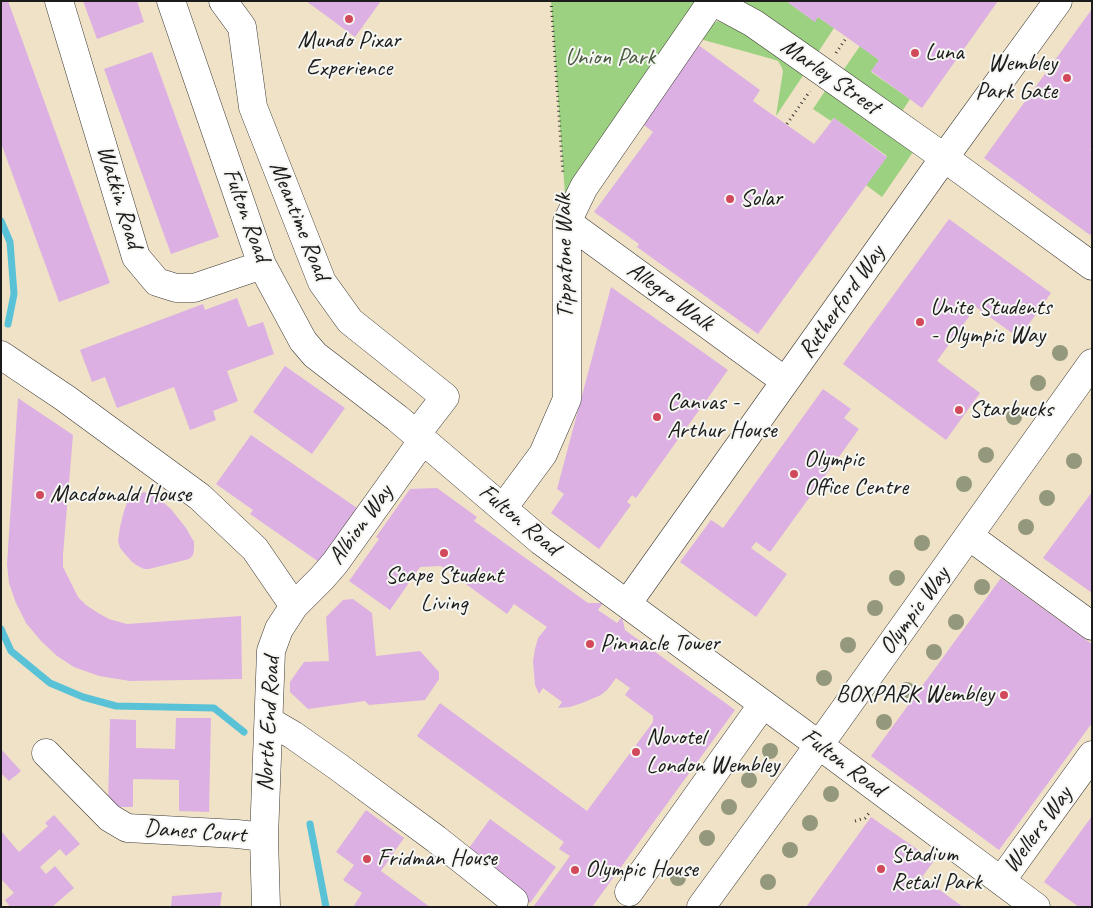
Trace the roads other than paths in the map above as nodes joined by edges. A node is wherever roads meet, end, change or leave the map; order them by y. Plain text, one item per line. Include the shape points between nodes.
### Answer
1 (59, 1) edge
2 (172, 1) edge
3 (223, 1) edge
4 (712, 1) edge
5 (1058, 1) edge
6 (944, 158) junction
7 (567, 222) junction
8 (262, 265) junction
9 (1092, 266) edge
10 (1, 354) edge
11 (1092, 363) edge
12 (774, 373) dead end
13 (1092, 396) edge
14 (1062, 404) junction
15 (424, 432) junction
16 (512, 496) dead end
17 (969, 536) junction
18 (627, 604) junction
19 (294, 606) junction
20 (1092, 626) edge
21 (763, 704) junction
22 (269, 720) junction
23 (819, 745) junction
24 (46, 753) dead end
25 (1092, 755) edge
26 (264, 837) junction
27 (1001, 881) junction
28 (629, 892) dead end
29 (514, 901) dead end
30 (266, 907) edge
31 (701, 907) edge
32 (1036, 907) edge

1 - 8 street, Watkin Road via 136,257 157,282 176,288 194,288
2 - 8 street, Fulton Road
3 - 15 street, Meantime Road via 242,27 253,107 322,282 350,321 444,397
4 - 6 street, Marley Street via 753,23
4 - 7 street via 584,187
5 - 6 street, Rutherford Way
6 - 9 street, Marley Street
6 - 18 street, Rutherford Way
7 - 12 street, Allegro Walk
7 - 16 street, Tippatone Walk via 568,399 543,454
8 - 15 street, Fulton Road via 303,341 315,355 397,418
10 - 19 street via 200,497 255,549
11 - 14 street, Olympic Way
13 - 14 street
14 - 17 street, Olympic Way
15 - 18 street, Fulton Road via 541,541
15 - 19 street, Albion Way via 335,563
17 - 20 street
17 - 23 street, Olympic Way
18 - 21 street, Fulton Road
19 - 22 street, North End Road via 279,629 271,651
21 - 23 street, Fulton Road
21 - 28 street
22 - 26 street, North End Road
22 - 29 street via 436,839
23 - 27 street, Fulton Road
23 - 31 street, Olympic Way
24 - 26 street, Danes Court via 110,818 127,828
25 - 27 street, Wellers Way
26 - 30 street, North End Road
27 - 32 street, Fulton Road

